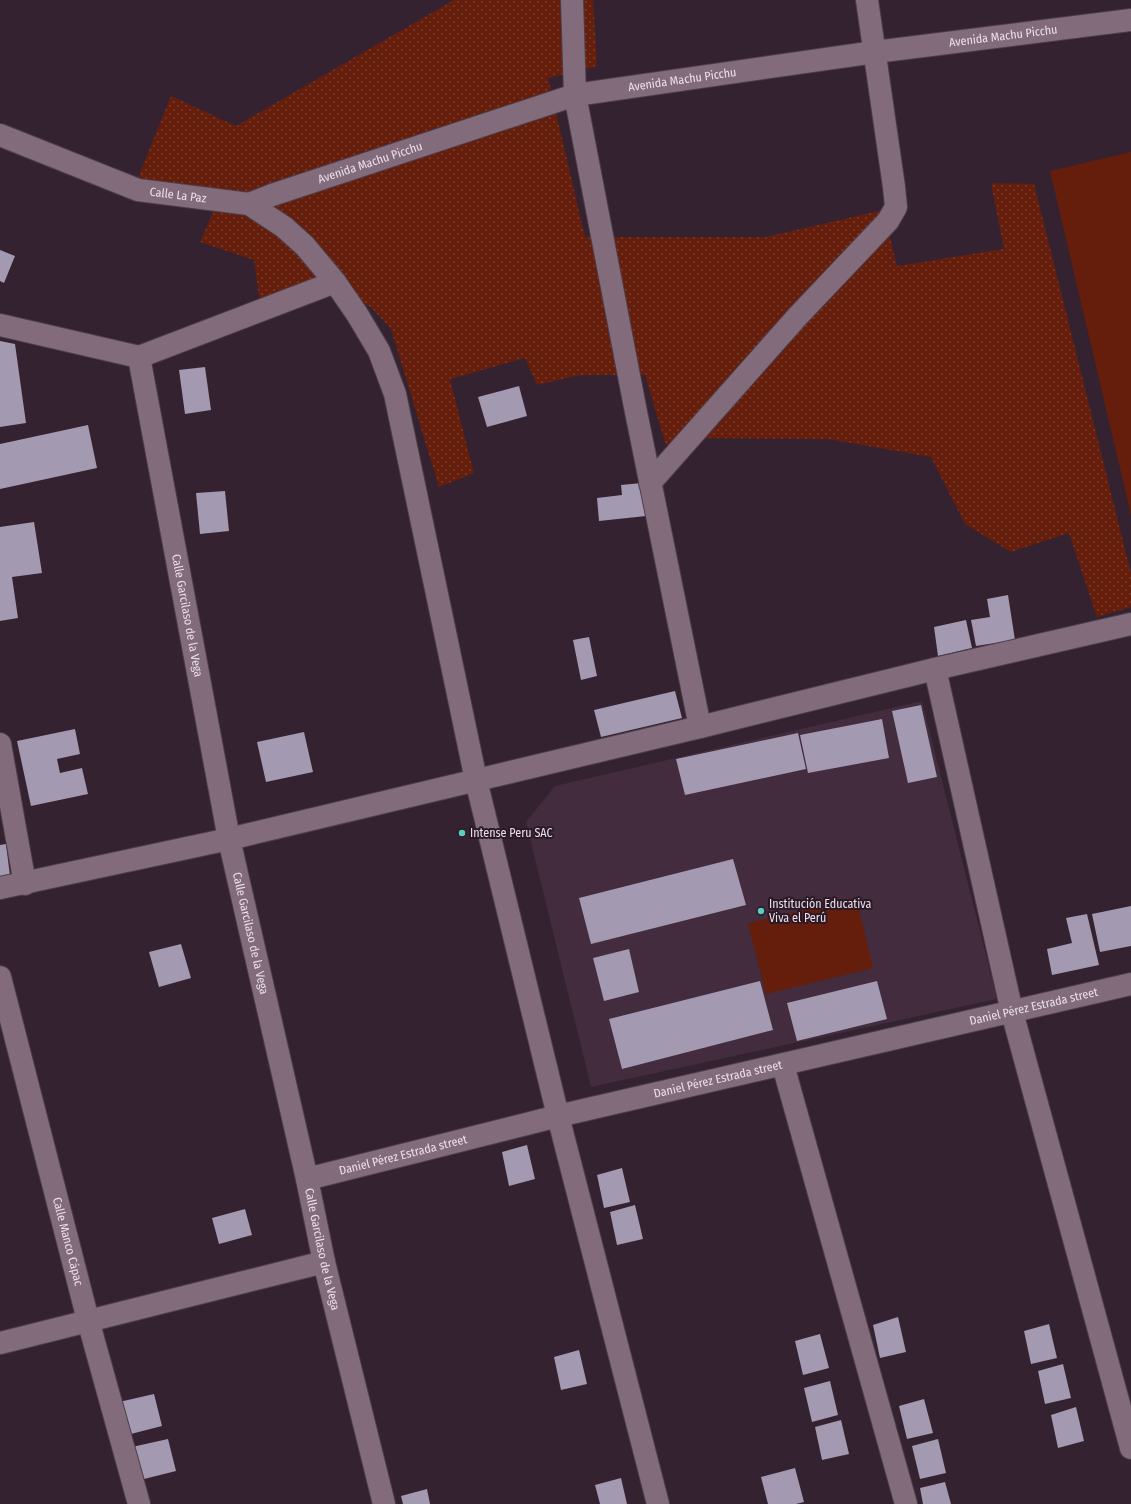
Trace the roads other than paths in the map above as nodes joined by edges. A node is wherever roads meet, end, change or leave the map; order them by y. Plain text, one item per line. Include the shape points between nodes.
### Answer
1 (572, 0) edge
2 (867, 0) edge
3 (1131, 20) edge
4 (875, 52) junction
5 (575, 95) junction
6 (0, 135) edge
7 (249, 204) junction
8 (335, 282) junction
9 (0, 325) edge
10 (139, 357) junction
11 (650, 483) junction
12 (1131, 624) edge
13 (935, 669) junction
14 (700, 727) junction
15 (0, 744) edge
16 (476, 780) junction
17 (229, 840) junction
18 (25, 884) junction
19 (0, 888) edge
20 (0, 978) edge
21 (1131, 984) edge
22 (1012, 1012) junction
23 (783, 1065) junction
24 (558, 1116) junction
25 (307, 1179) junction
26 (324, 1262) junction
27 (88, 1320) junction
28 (0, 1343) edge
29 (1131, 1448) edge
30 (139, 1504) edge
31 (384, 1504) edge
32 (658, 1504) edge
33 (906, 1504) edge

1 - 5 street
2 - 4 street
3 - 4 street, Avenida Machu Picchu
4 - 5 street, Avenida Machu Picchu
4 - 11 street via 896,207 888,221 797,317
5 - 7 street, Avenida Machu Picchu
5 - 11 street
6 - 7 street, Calle La Paz via 138,190
7 - 8 street, Calle La Paz via 284,227 305,246
8 - 10 street
8 - 16 street, Calle La Paz via 379,351 395,394
9 - 10 street
10 - 17 street, Calle Garcilaso de la Vega
11 - 14 street
12 - 13 street
13 - 14 street
13 - 22 street
14 - 16 street
15 - 18 street
16 - 17 street
16 - 24 street, Calle La Paz
17 - 18 street
17 - 25 street, Calle Garcilaso de la Vega
18 - 19 street
20 - 27 street, Calle Manco Cápac
21 - 22 street, Daniel Pérez Estrada street
22 - 23 street, Daniel Pérez Estrada street
22 - 29 street
23 - 24 street, Daniel Pérez Estrada street
23 - 33 street
24 - 25 street, Daniel Pérez Estrada street
24 - 32 street, Calle La Paz
25 - 26 street, Calle Garcilaso de la Vega
26 - 27 street
26 - 31 street, Calle Garcilaso de la Vega
27 - 28 street
27 - 30 street, Calle Manco Cápac

